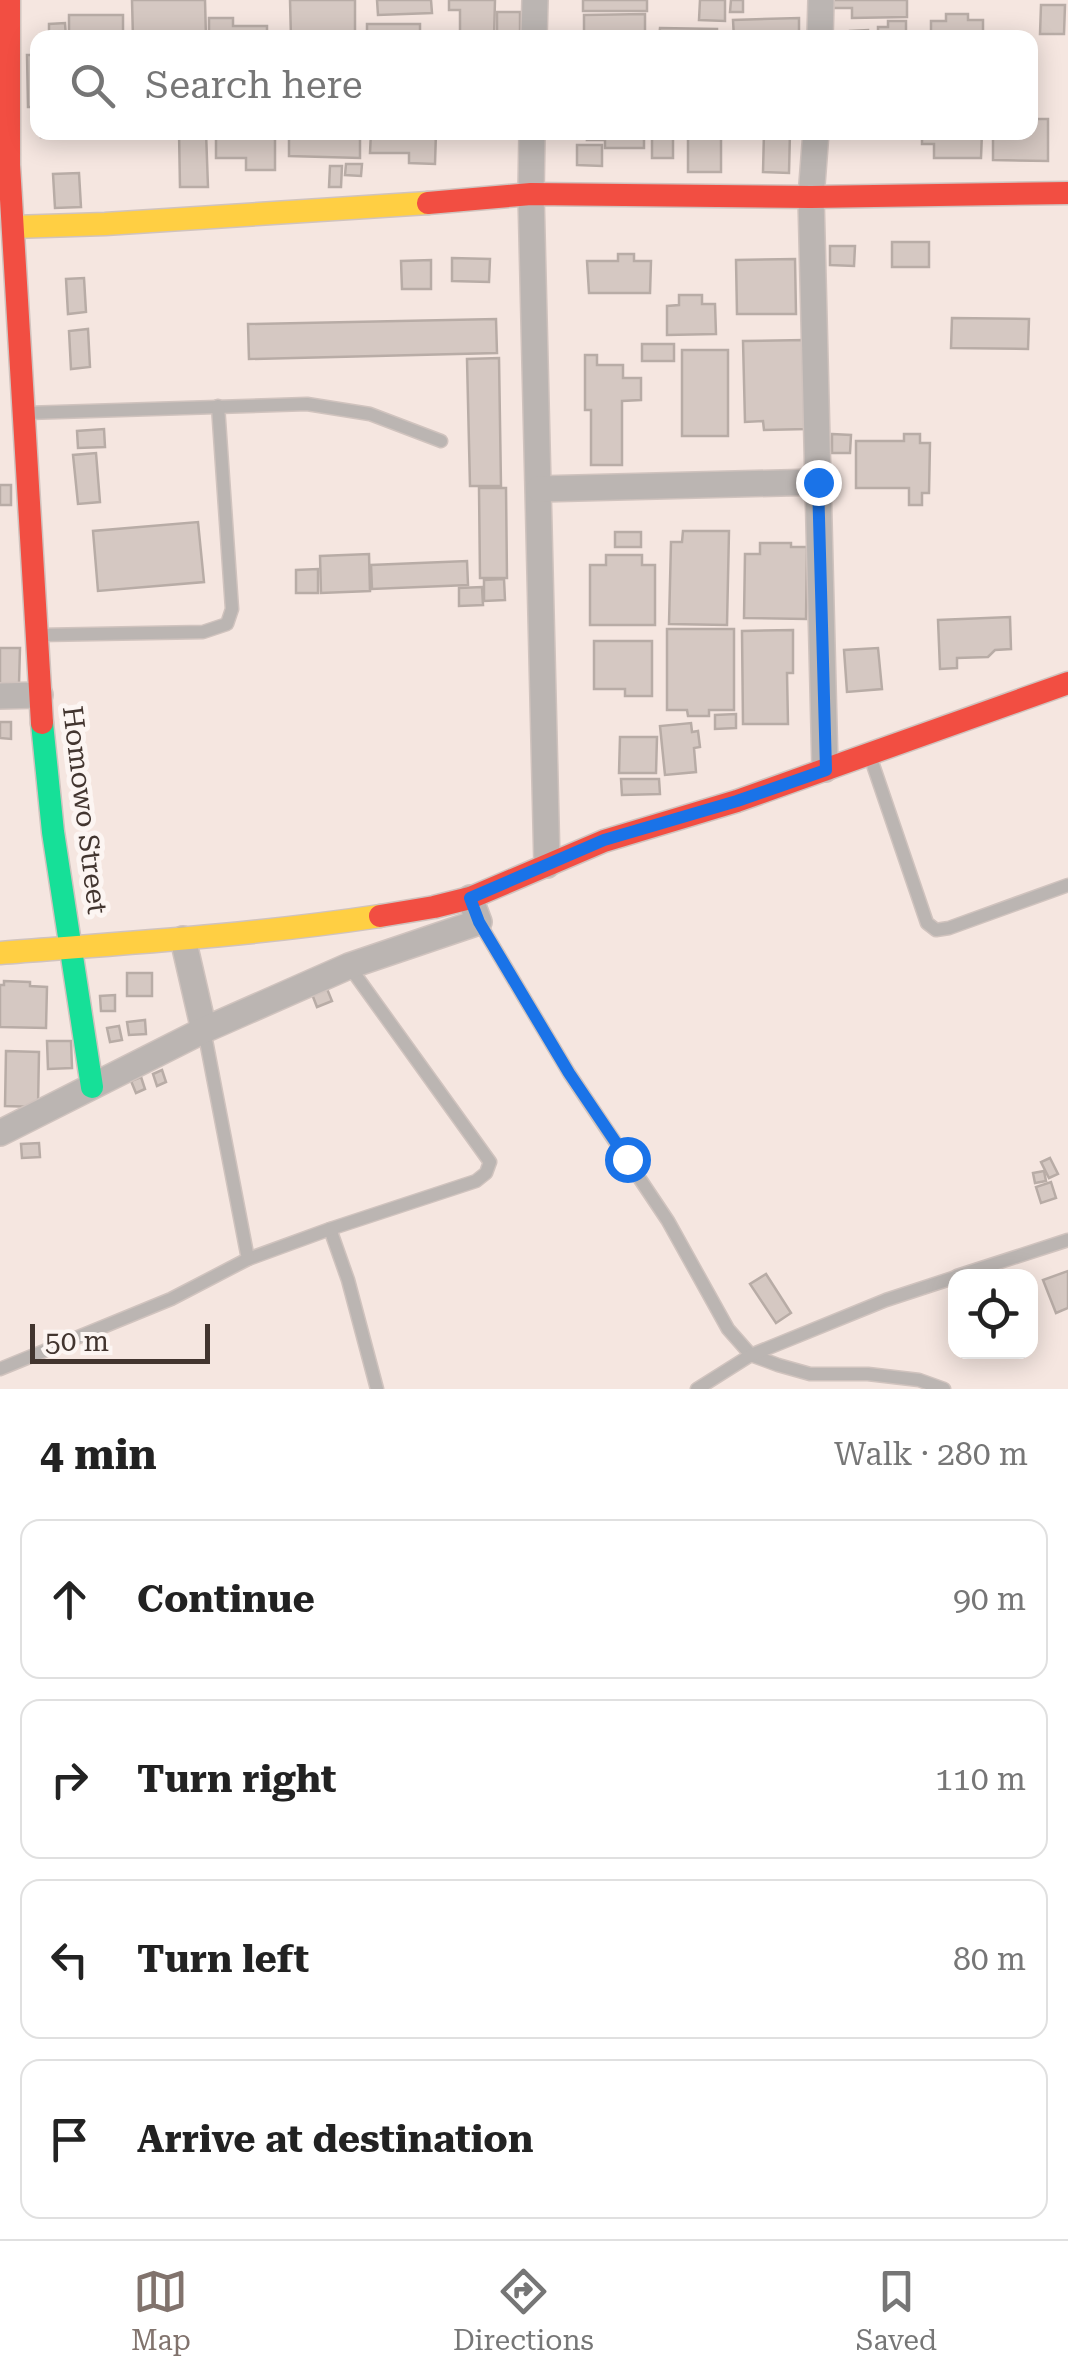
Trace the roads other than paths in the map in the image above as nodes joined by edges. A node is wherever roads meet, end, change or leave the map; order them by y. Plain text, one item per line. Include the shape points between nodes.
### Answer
1 (8, 0) edge
2 (534, 0) edge
3 (821, 0) edge
4 (534, 30) edge
5 (820, 30) edge
6 (532, 140) edge
7 (815, 140) edge
8 (4, 165) edge
9 (1068, 193) edge
10 (531, 194) junction
11 (811, 197) junction
12 (14, 226) junction
13 (11, 383) edge
14 (218, 406) junction
15 (24, 413) junction
16 (441, 441) dead end
17 (818, 482) junction
18 (539, 489) junction
19 (36, 634) junction
20 (1068, 683) edge
21 (0, 696) edge
22 (40, 696) junction
23 (869, 754) junction
24 (826, 770) junction
25 (547, 865) junction
26 (1068, 885) edge
27 (470, 898) junction
28 (479, 922) junction
29 (182, 940) junction
30 (72, 949) junction
31 (0, 953) edge
32 (349, 966) junction
33 (204, 1030) junction
34 (92, 1086) junction
35 (0, 1134) edge
36 (330, 1228) junction
37 (1068, 1240) edge
38 (248, 1259) junction
39 (980, 1269) edge
40 (948, 1280) edge
41 (751, 1355) junction
42 (0, 1368) edge
43 (810, 1374) junction
44 (377, 1389) edge
45 (697, 1389) edge
46 (822, 1389) edge
47 (944, 1389) edge

1 - 8 street, Homowo Street
2 - 4 street
3 - 5 street
6 - 10 street
7 - 11 street
8 - 12 street, Homowo Street
9 - 11 street
10 - 11 street
10 - 12 street
10 - 18 street
11 - 17 street
12 - 13 street, Homowo Street
13 - 15 street, Homowo Street
14 - 15 lane
14 - 16 lane via 308,404 370,414
14 - 19 lane via 228,624 203,632
15 - 19 street, Homowo Street
17 - 18 street
17 - 24 street
18 - 25 street
19 - 22 street, Homowo Street
20 - 23 street
21 - 22 street
22 - 30 street, Homowo Street
23 - 24 street
23 - 26 lane via 927,923 936,930
24 - 25 street via 604,840
25 - 27 street
27 - 28 street
27 - 29 street via 386,916
28 - 32 street
28 - 41 lane via 668,1220 728,1329
29 - 30 street
29 - 33 street
30 - 31 street
30 - 34 street, Homowo Street
32 - 33 street
32 - 36 lane via 490,1162 476,1181
33 - 34 street
33 - 38 lane
34 - 35 street
36 - 38 lane
36 - 44 lane
37 - 39 lane
38 - 42 lane
40 - 41 lane
41 - 43 lane
41 - 45 lane
43 - 46 lane
43 - 47 lane via 868,1374

